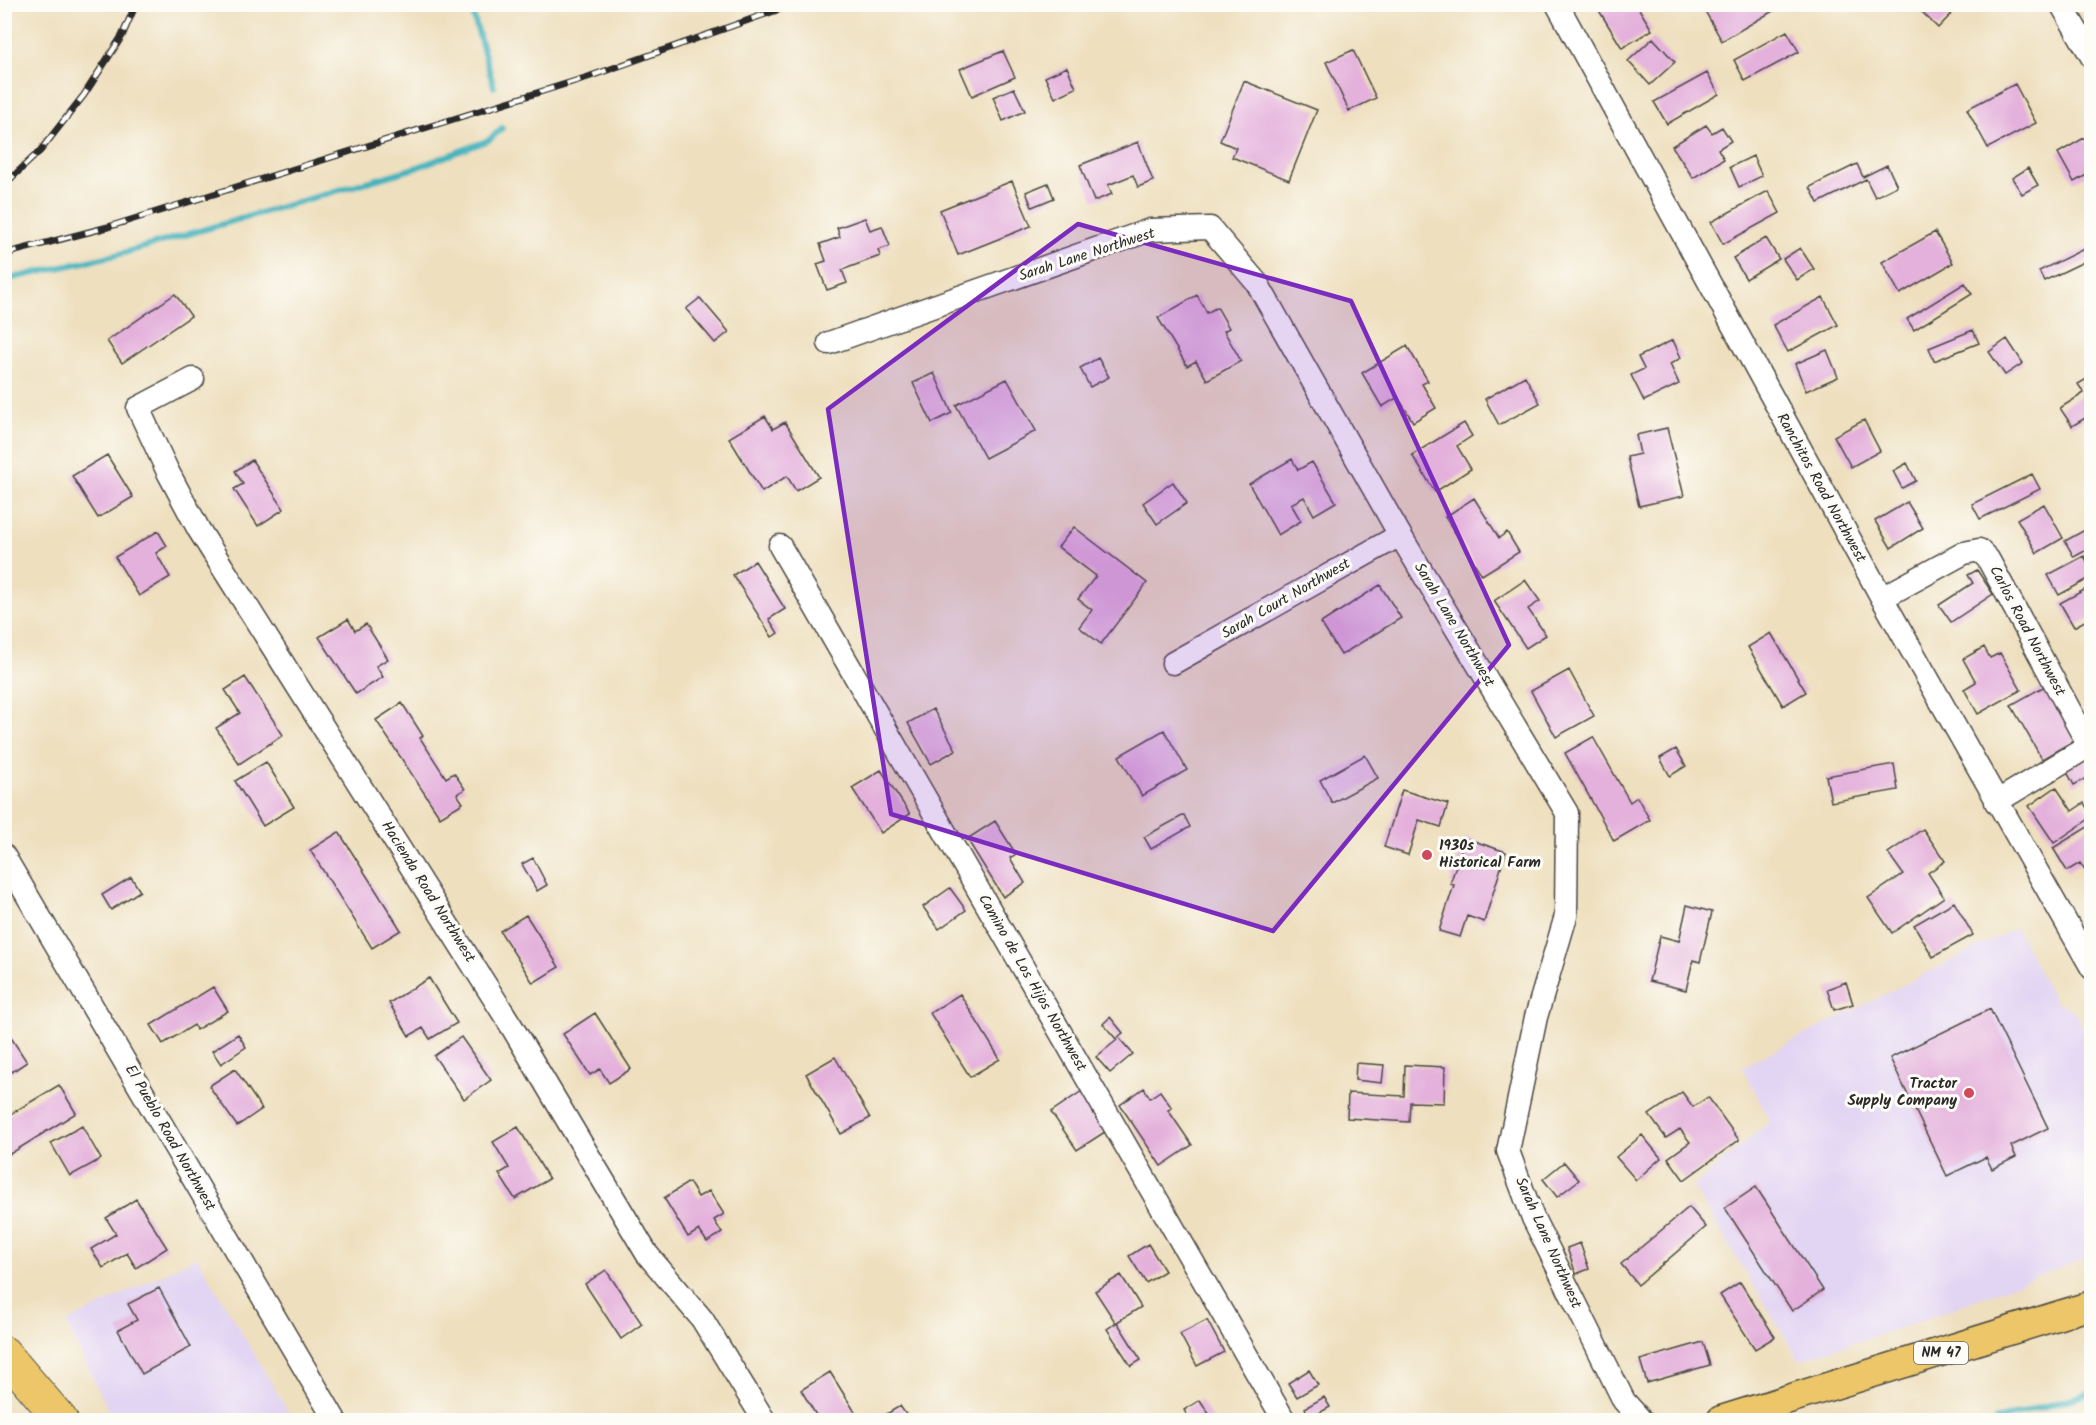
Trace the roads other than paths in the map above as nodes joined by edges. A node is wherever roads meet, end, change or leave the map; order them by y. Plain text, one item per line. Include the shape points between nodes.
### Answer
1 (1557, 4) edge
2 (2061, 4) edge
3 (2091, 57) edge
4 (829, 343) dead end
5 (193, 379) dead end
6 (1400, 535) junction
7 (780, 546) dead end
8 (1882, 598) junction
9 (1173, 663) dead end
10 (1996, 802) junction
11 (4, 856) edge
12 (2091, 968) edge
13 (2091, 1305) edge
14 (4, 1353) edge
15 (61, 1420) edge
16 (335, 1420) edge
17 (764, 1420) edge
18 (1284, 1420) edge
19 (1641, 1420) edge
20 (1721, 1420) edge

1 - 8 street, Ranchitos Road Northwest
2 - 3 street
4 - 6 street, Sarah Lane Northwest via 1150,230 1210,228 1257,283
5 - 17 street, Hacienda Road Northwest via 138,408 199,530 512,1027 647,1254 702,1319
6 - 9 street, Sarah Court Northwest
6 - 19 street, Sarah Lane Northwest via 1567,813 1566,916 1536,1017 1508,1151 1533,1218 1570,1293 1624,1401
7 - 18 street, Camino de Los Hijos Northwest
8 - 10 street, Ranchitos Road Northwest
8 - 10 street, Carlos Road Northwest via 1964,553 1978,550 1988,559 2089,746
10 - 12 street, Ranchitos Road Northwest
11 - 16 street, El Pueblo Road Northwest
13 - 20 main road, NM 47
14 - 15 highway

